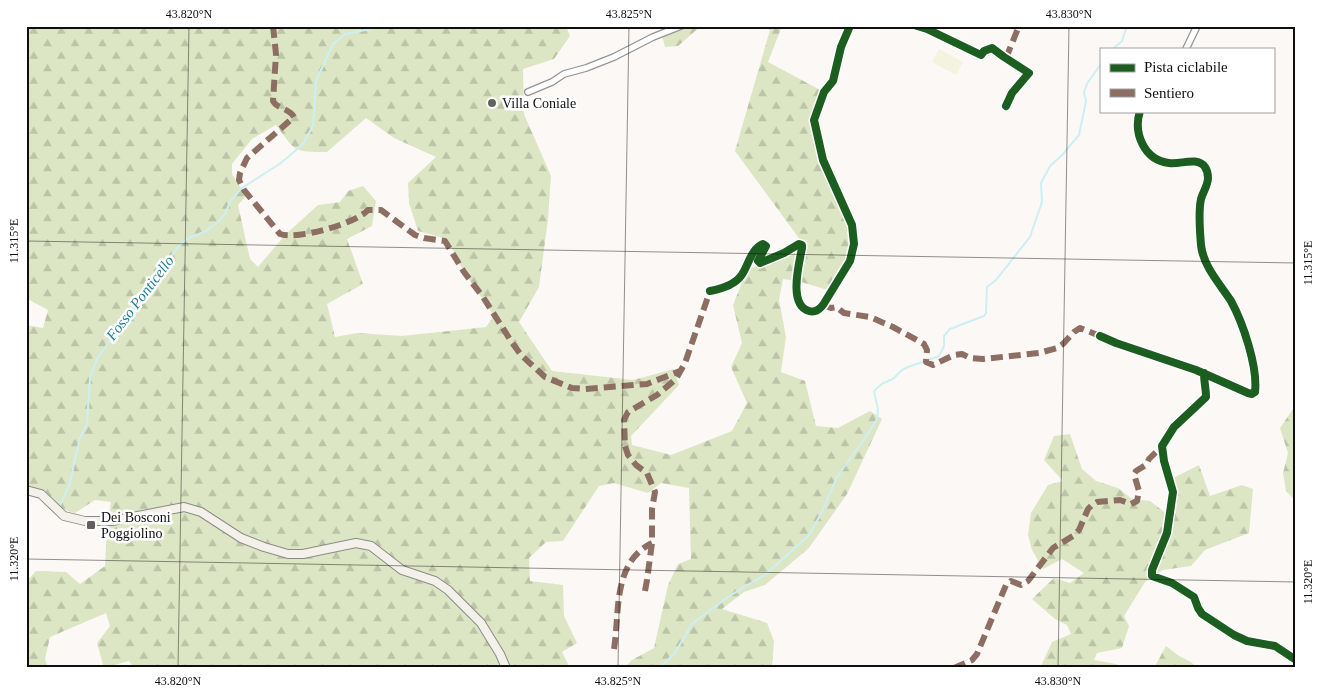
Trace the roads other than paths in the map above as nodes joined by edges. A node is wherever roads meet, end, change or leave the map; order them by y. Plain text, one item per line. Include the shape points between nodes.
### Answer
1 (682, 26) edge
2 (850, 26) edge
3 (917, 26) edge
4 (1197, 26) edge
5 (1186, 48) edge
6 (528, 92) dead end
7 (1006, 106) dead end
8 (1140, 112) edge
9 (710, 291) dead end
10 (1100, 336) dead end
11 (1204, 373) junction
12 (26, 490) edge
13 (1296, 660) edge
14 (506, 668) edge

1 - 6 street
2 - 9 street via 840,47 833,81 824,92 814,120 824,160 852,225 854,244 850,260 823,306 814,312 801,307 797,299 802,248 799,244 760,263 758,261 766,246 760,245 736,282
3 - 7 street via 981,55 992,48 1029,73 1012,93
4 - 5 street
8 - 11 street via 1137,130 1148,153 1167,163 1202,164 1207,170 1208,183 1201,202 1201,247 1208,267 1241,322 1254,370 1256,392 1248,393
10 - 11 street
11 - 13 street via 1206,397 1174,427 1162,446 1173,492 1166,533 1152,576 1172,583 1194,597 1202,614 1234,635 1275,646
12 - 14 main road via 41,494 64,516 85,522 112,521 184,507 201,512 241,538 288,554 356,543 371,546 402,570 435,581 448,590 481,623

